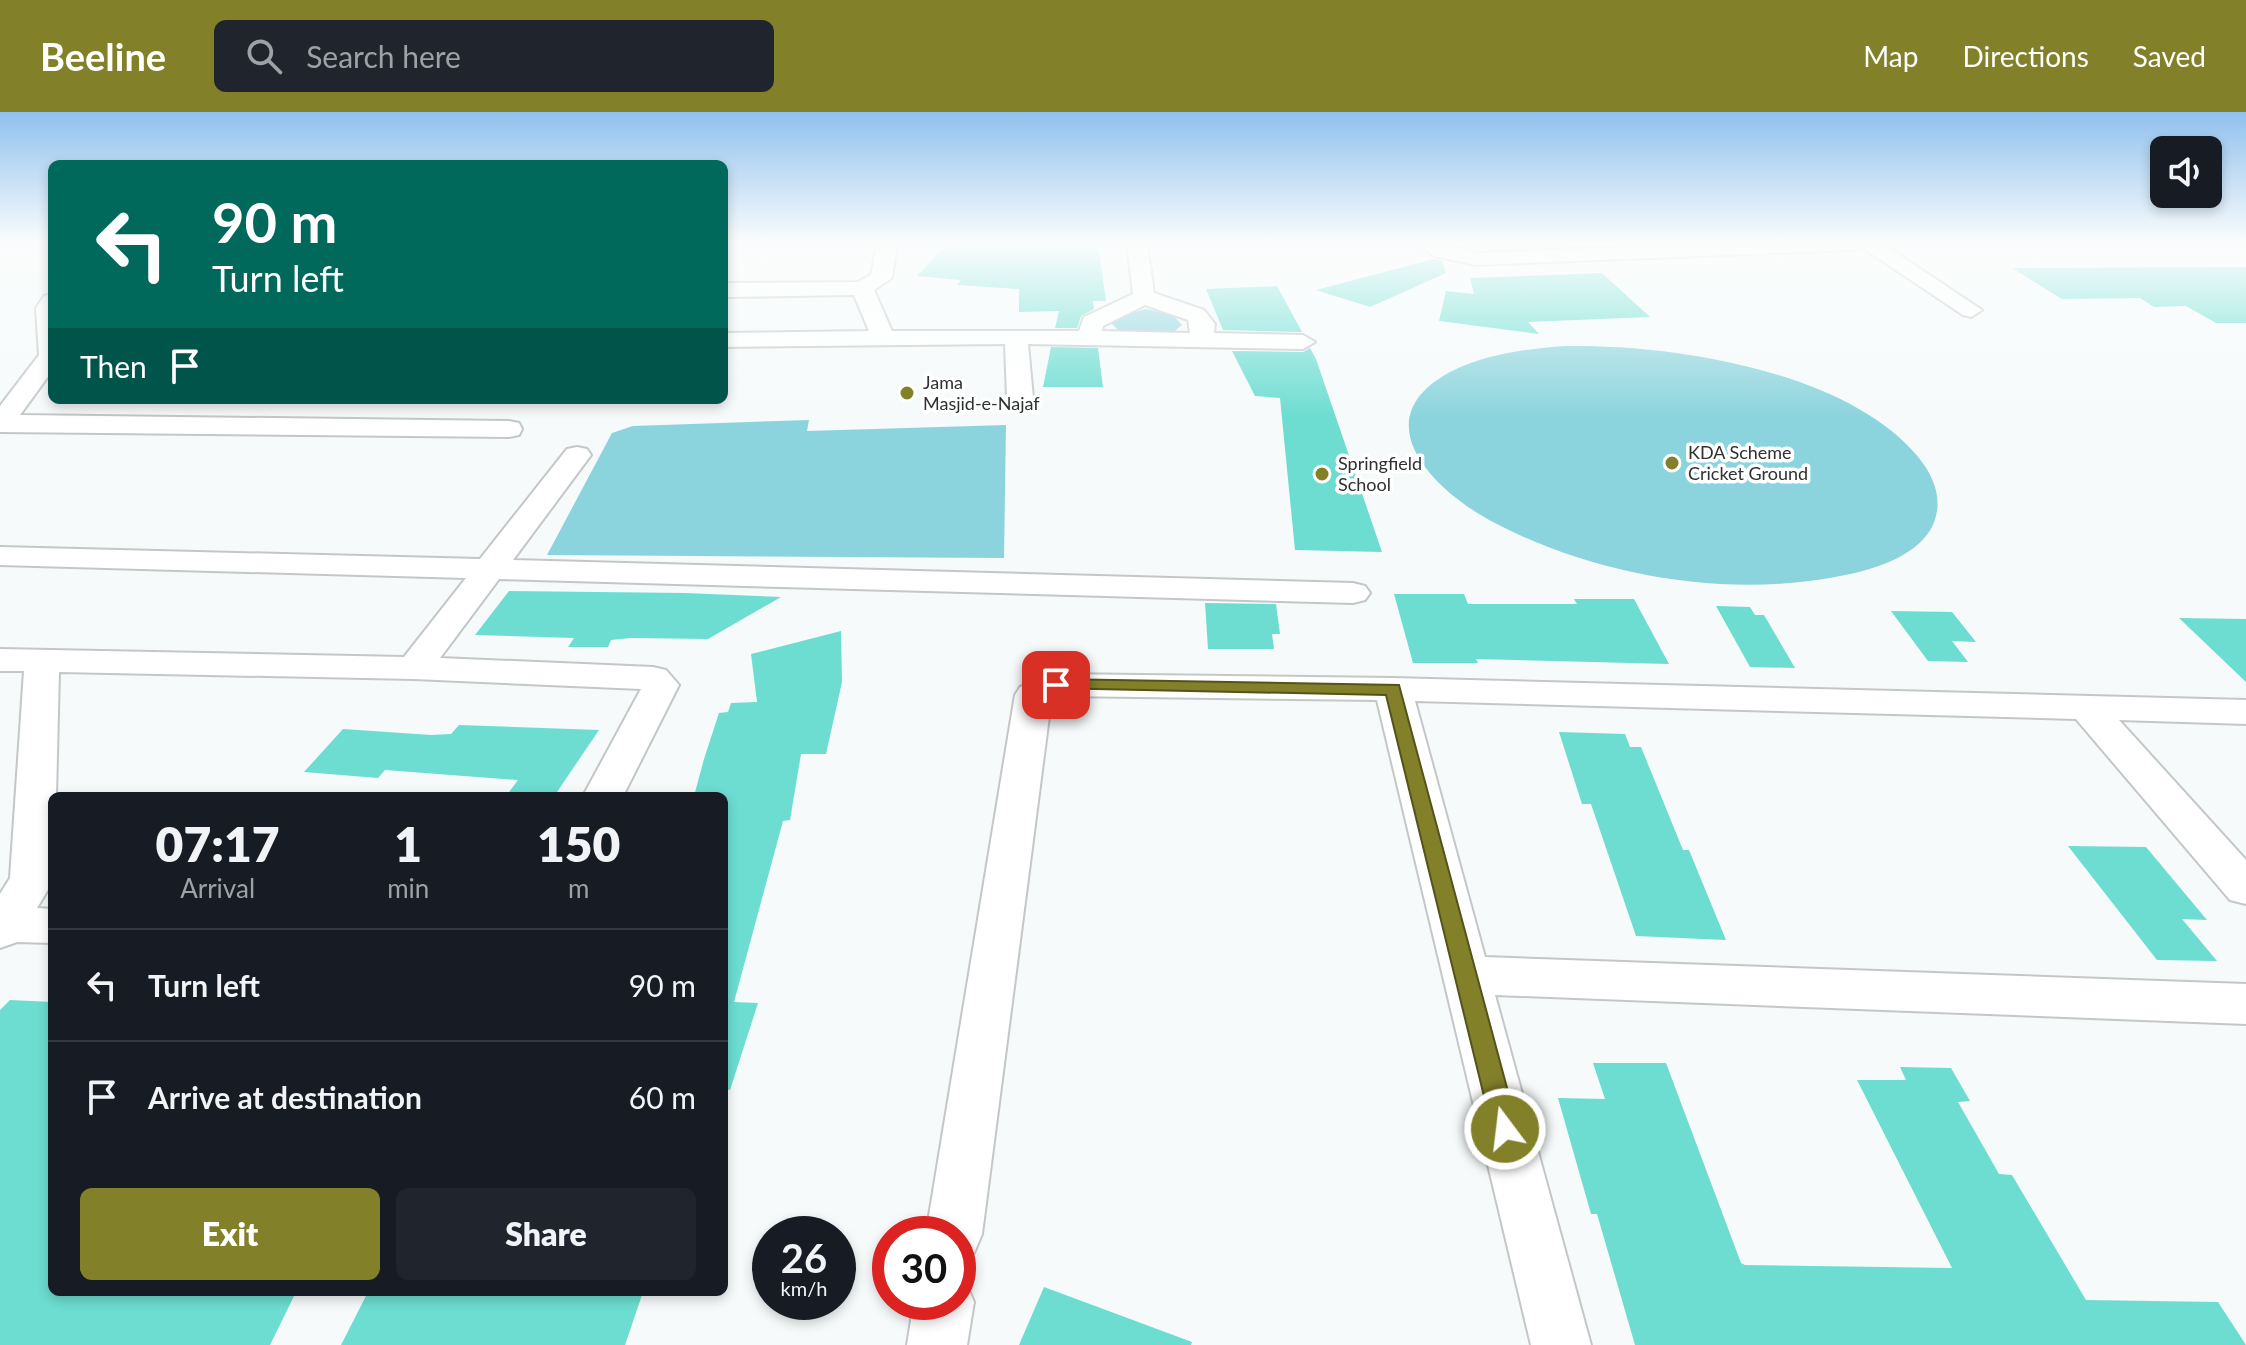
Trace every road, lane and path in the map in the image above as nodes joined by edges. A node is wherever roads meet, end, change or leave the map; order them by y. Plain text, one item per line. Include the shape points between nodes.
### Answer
1 (868, 302) edge
2 (1135, 302) edge
3 (1157, 302) edge
4 (1958, 302) edge
5 (1971, 310) dead end
6 (883, 337) junction
7 (1016, 337) junction
8 (1095, 339) junction
9 (728, 340) edge
10 (1201, 341) junction
11 (1303, 342) dead end
12 (48, 360) edge
13 (1020, 398) dead end
14 (0, 423) edge
15 (509, 429) dead end
16 (577, 455) dead end
17 (0, 556) edge
18 (487, 569) junction
19 (1353, 593) dead end
20 (0, 660) edge
21 (42, 661) junction
22 (414, 668) junction
23 (1393, 689) junction
24 (2086, 707) junction
25 (2246, 712) edge
26 (605, 792) edge
27 (16, 880) edge
28 (2246, 888) edge
29 (48, 926) edge
30 (3, 928) edge
31 (1465, 975) junction
32 (2246, 1004) edge
33 (957, 1216) edge
34 (941, 1320) edge
35 (937, 1345) edge
36 (1561, 1345) edge

1 - 6 street
2 - 8 street via 1092,322
3 - 10 street via 1196,315 1203,324
4 - 5 street
6 - 7 street
6 - 9 street
7 - 8 street
7 - 13 street
8 - 10 street
10 - 11 street
12 - 14 street
14 - 15 street
16 - 18 street
17 - 18 street
18 - 19 street
18 - 22 street
20 - 21 street
21 - 22 street
21 - 27 street
22 - 26 street via 659,681
23 - 24 street
23 - 31 street
23 - 33 street via 1056,685 1033,695
24 - 25 street
24 - 28 street
27 - 30 street
29 - 30 street
31 - 32 street
31 - 36 street
34 - 35 street

